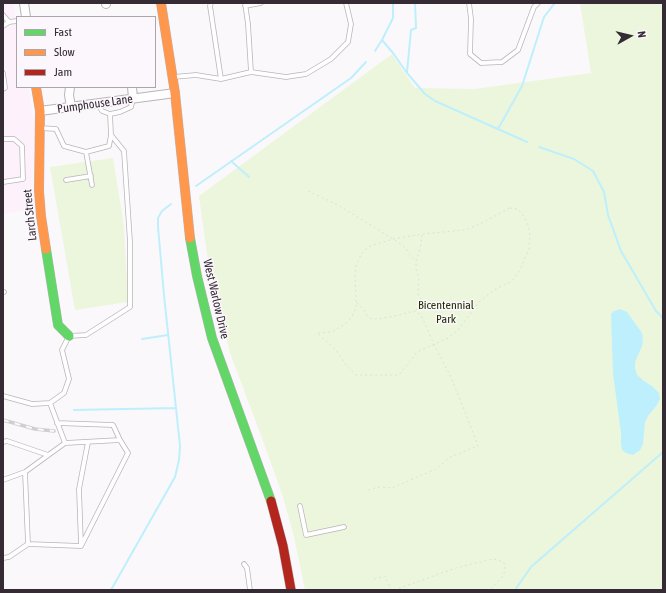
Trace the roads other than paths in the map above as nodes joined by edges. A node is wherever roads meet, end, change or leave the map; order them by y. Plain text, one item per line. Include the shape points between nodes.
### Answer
1 (24, 3) edge
2 (161, 3) edge
3 (211, 3) edge
4 (261, 3) edge
5 (346, 3) edge
6 (469, 3) edge
7 (538, 3) edge
8 (245, 4) edge
9 (3, 15) edge
10 (26, 16) edge
11 (16, 21) edge
12 (9, 22) junction
13 (3, 26) edge
14 (251, 72) junction
15 (3, 73) edge
16 (172, 77) junction
17 (221, 79) junction
18 (36, 88) edge
19 (70, 88) edge
20 (132, 88) edge
21 (3, 89) edge
22 (175, 93) junction
23 (133, 98) junction
24 (98, 103) junction
25 (71, 107) junction
26 (40, 112) junction
27 (110, 114) junction
28 (40, 128) junction
29 (111, 134) junction
30 (3, 139) edge
31 (86, 152) junction
32 (91, 176) junction
33 (66, 180) dead end
34 (3, 182) edge
35 (92, 185) dead end
36 (68, 336) junction
37 (3, 396) edge
38 (50, 403) junction
39 (57, 423) junction
40 (120, 440) junction
41 (3, 442) edge
42 (88, 442) junction
43 (65, 443) junction
44 (48, 455) junction
45 (26, 472) junction
46 (3, 480) edge
47 (300, 506) dead end
48 (344, 527) dead end
49 (28, 544) junction
50 (81, 546) junction
51 (3, 558) edge
52 (244, 564) dead end
53 (250, 590) edge
54 (291, 590) edge

1 - 10 street
2 - 16 street, West Warlow Drive
3 - 17 lane
4 - 8 lane
5 - 14 lane via 351,24 348,42 331,59 306,74 286,77
6 - 7 lane via 470,54 481,64 502,62 518,50 534,7
8 - 14 lane
9 - 12 lane
11 - 12 lane
12 - 13 lane
14 - 17 lane
15 - 21 lane
16 - 17 lane via 196,75
16 - 22 street, West Warlow Drive
18 - 26 street, Larch Street
19 - 25 street
20 - 23 street
22 - 23 street, Pumphouse Lane
22 - 54 street, West Warlow Drive via 191,244 204,306 220,362 274,510
23 - 24 street, Pumphouse Lane
23 - 27 lane via 131,107
24 - 25 street, Pumphouse Lane
24 - 27 lane via 102,111
25 - 26 street, Pumphouse Lane
26 - 28 street, Larch Street
27 - 29 lane
28 - 31 lane via 56,129 64,146
28 - 36 street, Larch Street via 41,216 58,325
29 - 31 lane via 109,146
29 - 36 lane via 124,150 130,242 130,307 86,335
30 - 34 lane via 14,139 22,146 23,179
31 - 32 lane
32 - 33 lane
32 - 35 lane
36 - 38 lane via 62,350 69,379 64,394
37 - 38 lane via 32,404
38 - 39 lane
39 - 40 lane via 113,425
39 - 43 lane
40 - 42 lane
40 - 50 lane via 128,453
41 - 44 lane via 7,441
42 - 43 lane
42 - 50 lane via 79,490
43 - 44 lane
44 - 45 lane
45 - 46 lane
45 - 49 lane
47 - 48 lane via 306,535
49 - 50 lane
49 - 51 lane via 9,557
52 - 53 lane via 247,568

